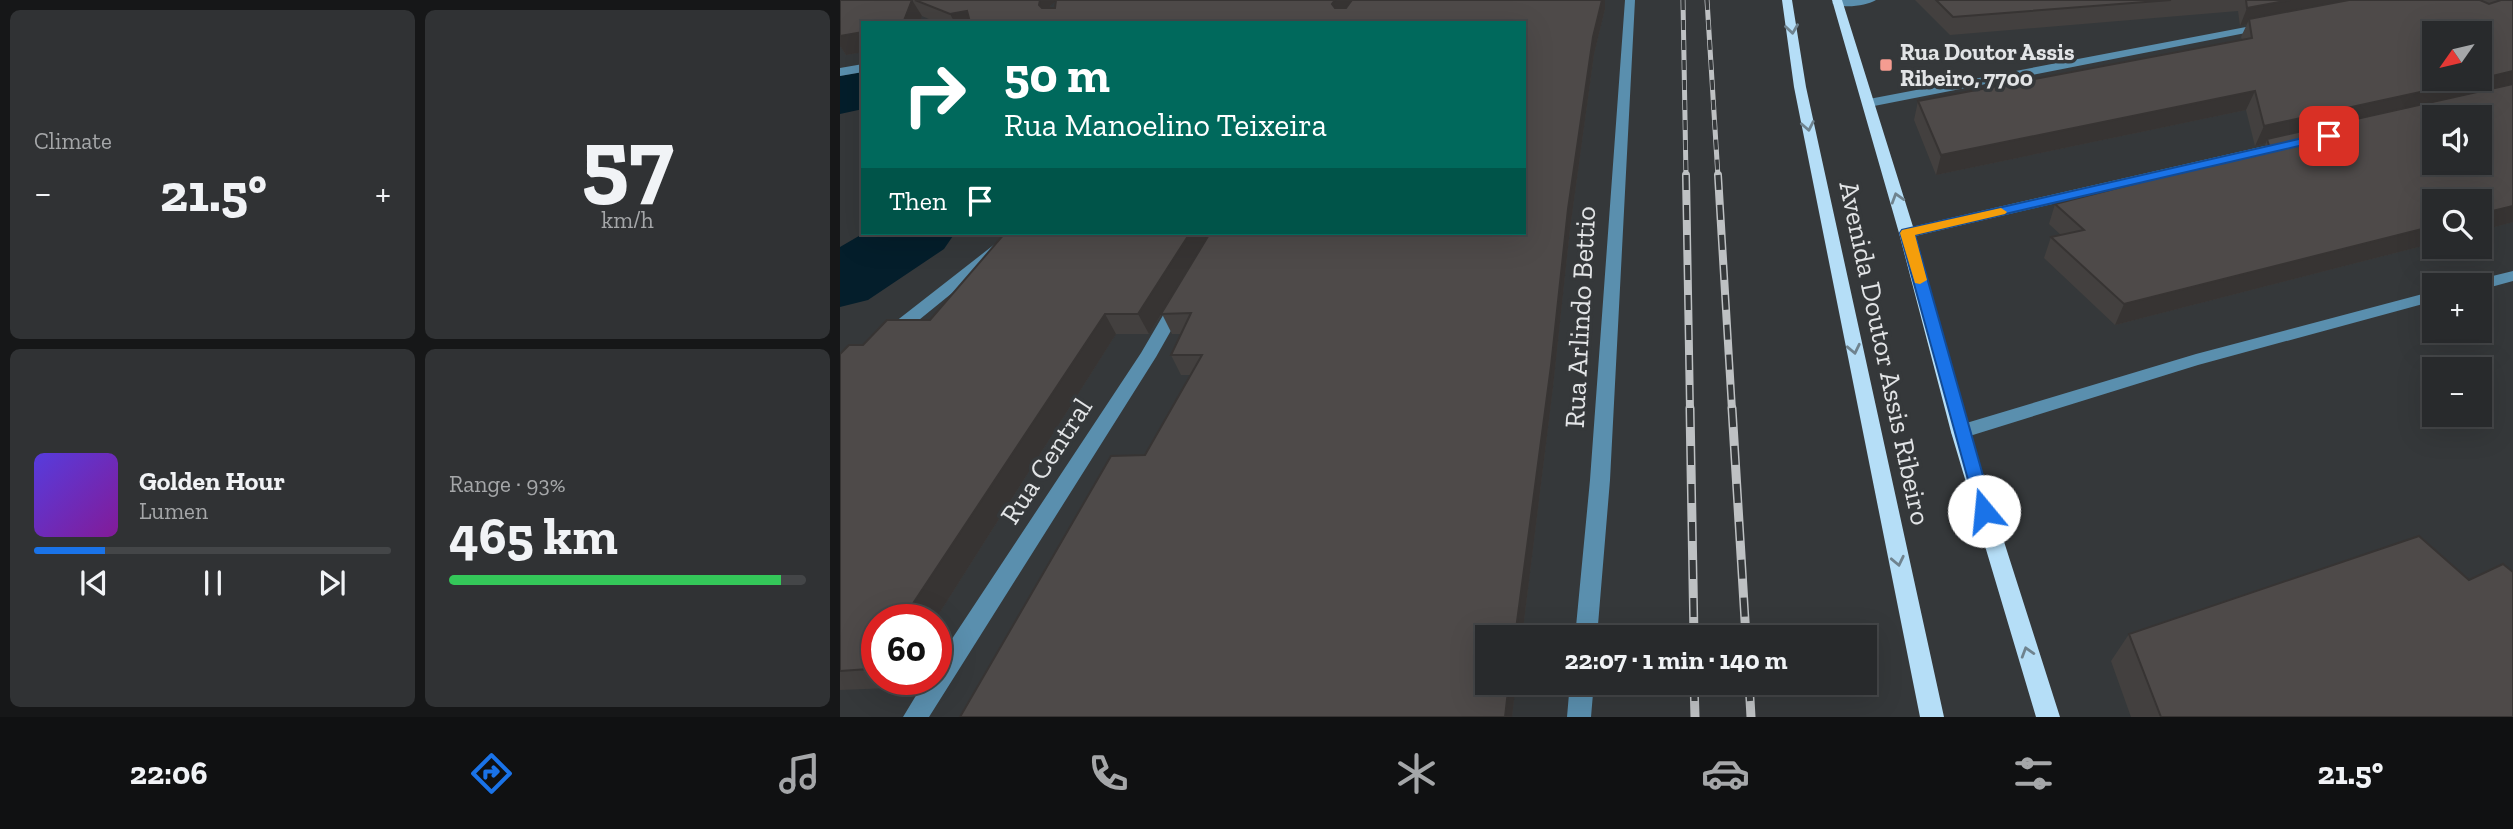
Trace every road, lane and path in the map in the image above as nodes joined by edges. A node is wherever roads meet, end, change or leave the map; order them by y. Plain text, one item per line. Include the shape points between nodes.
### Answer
1 (1630, 0) edge
2 (1787, 0) edge
3 (1871, 0) edge
4 (1837, 2) edge
5 (2279, 23) edge
6 (861, 68) edge
7 (840, 72) edge
8 (1868, 103) junction
9 (2298, 143) edge
10 (1907, 233) junction
11 (1016, 235) edge
12 (2513, 276) edge
13 (2492, 281) edge
14 (1186, 289) edge
15 (2422, 299) edge
16 (873, 346) edge
17 (1960, 432) junction
18 (1587, 625) edge
19 (1581, 695) edge
20 (915, 717) edge
21 (1579, 717) edge
22 (1932, 717) edge
23 (2048, 717) edge

1 - 18 street, Rua Arlindo Bettio
2 -> 22 main road, Avenida Doutor Assis Ribeiro via 1803,100
3 - 4 street
4 - 8 main road, Avenida Doutor Assis Ribeiro
5 - 8 street
6 - 7 street
10 -> 8 main road, Avenida Doutor Assis Ribeiro
9 - 10 street
10 - 17 main road, Avenida Doutor Assis Ribeiro
11 - 16 street
12 - 13 street
14 - 20 street, Rua Central
15 - 17 street
23 -> 17 main road, Avenida Doutor Assis Ribeiro
19 - 21 street

